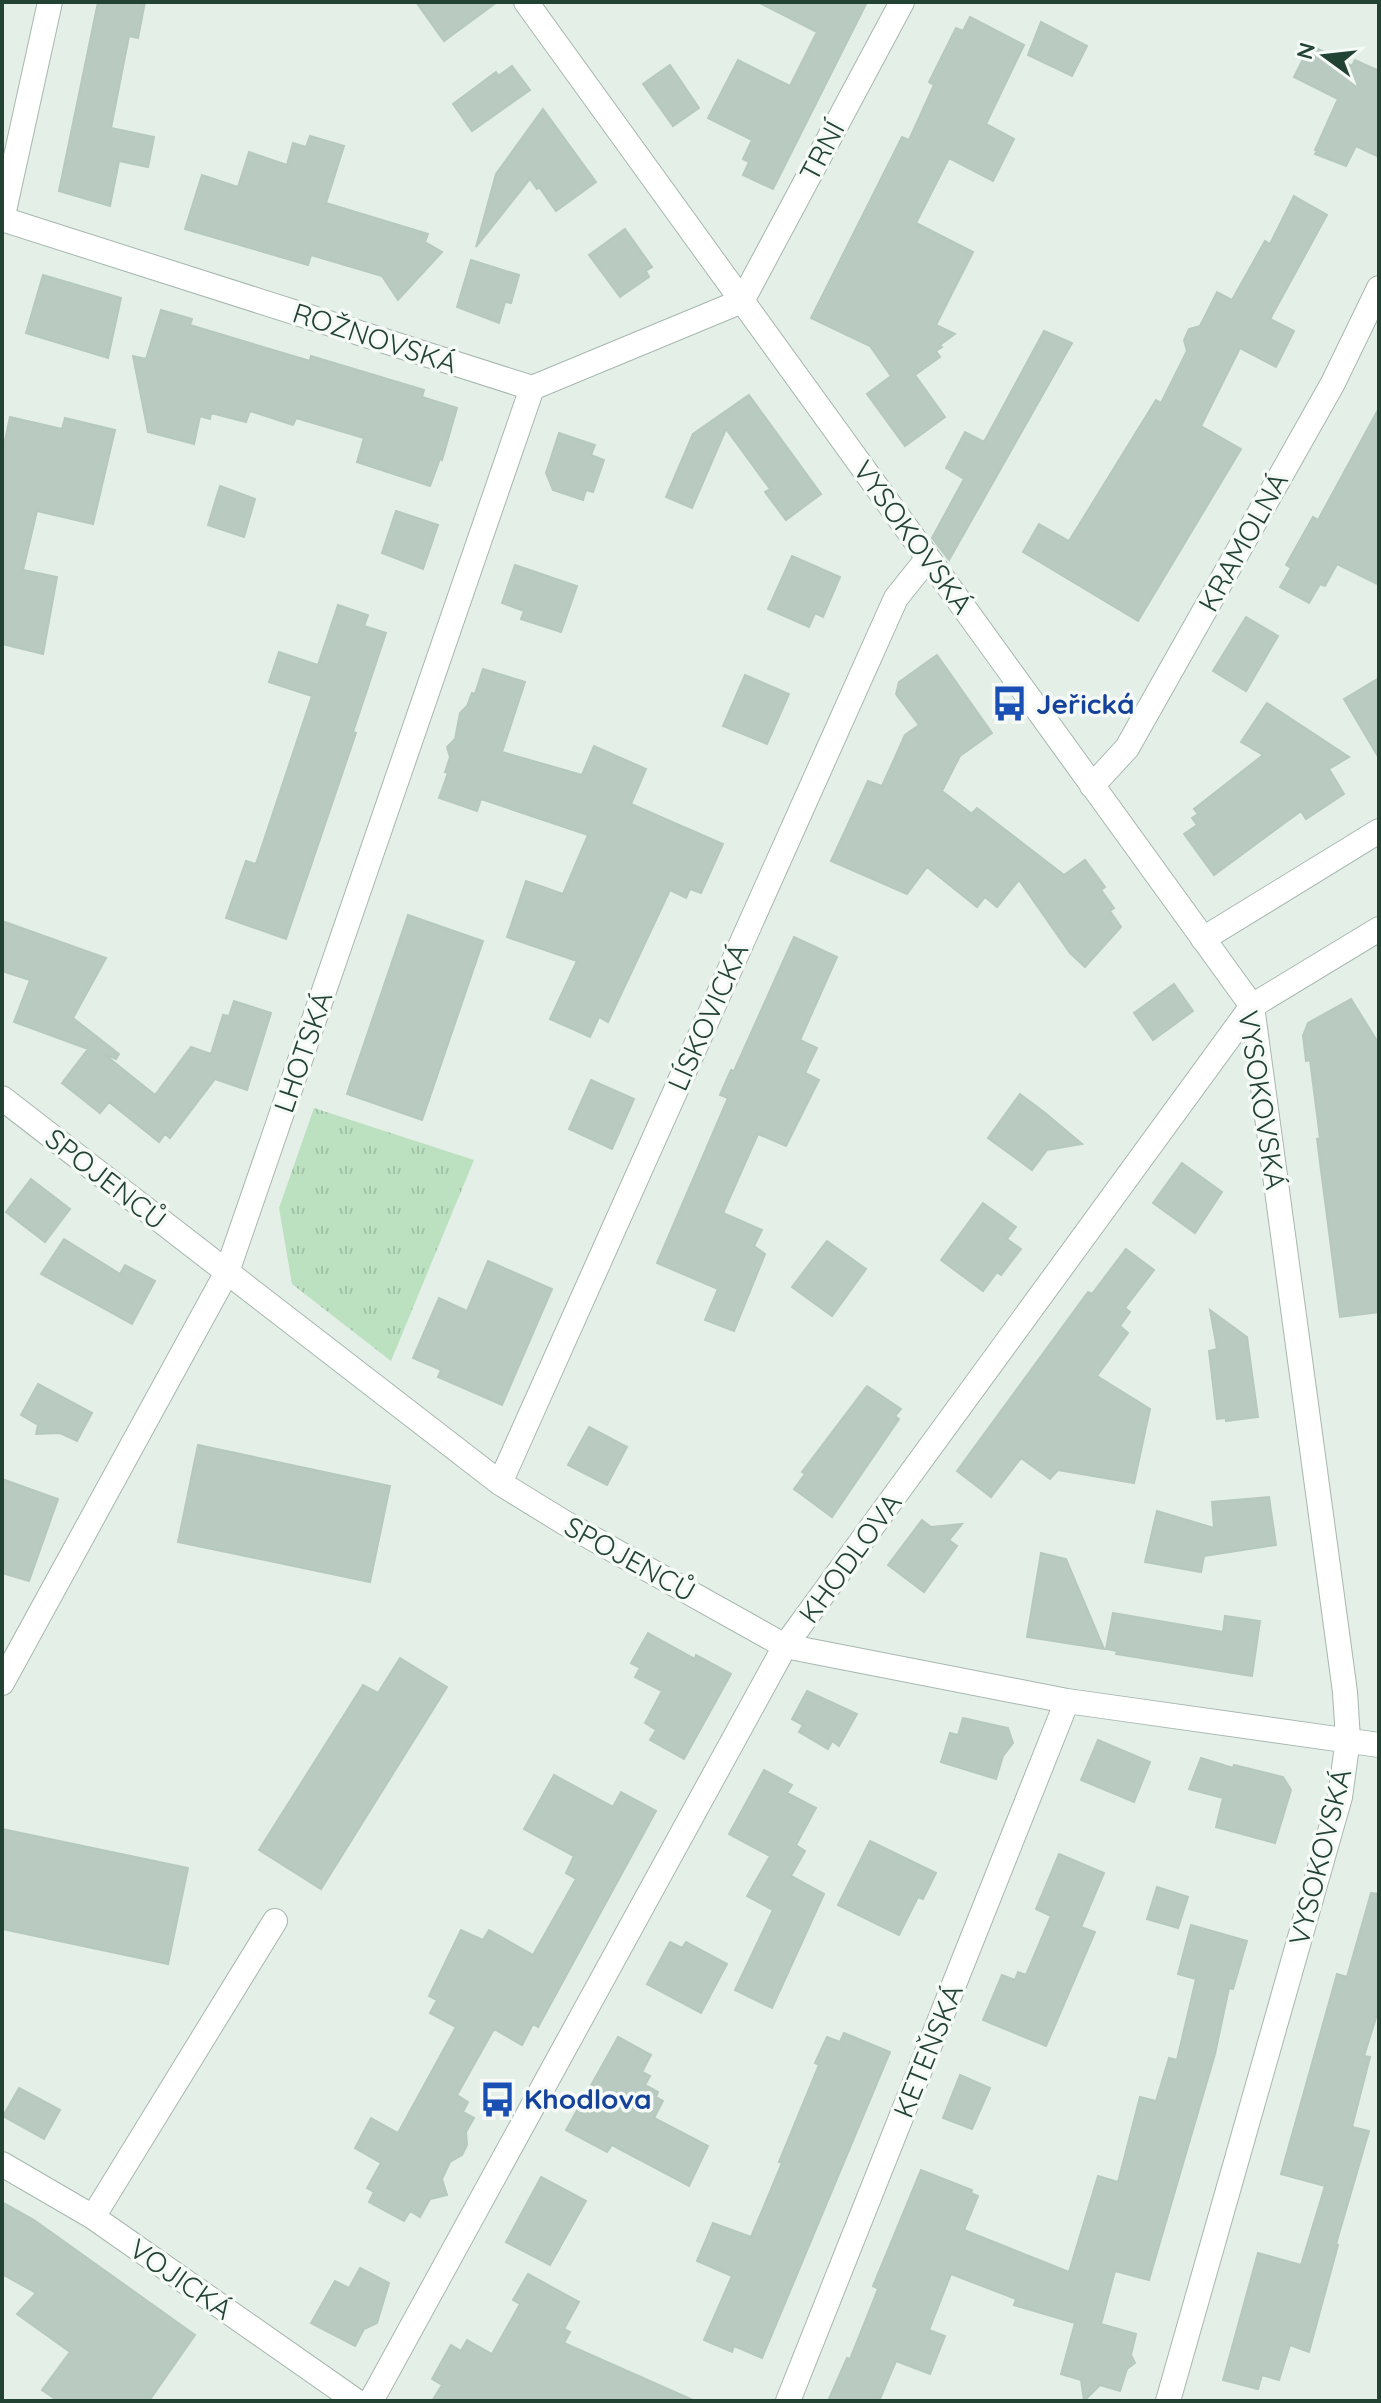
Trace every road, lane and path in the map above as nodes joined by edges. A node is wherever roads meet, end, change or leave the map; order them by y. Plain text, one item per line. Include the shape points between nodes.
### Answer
1 (50, 2) edge
2 (526, 2) edge
3 (902, 2) edge
4 (2, 219) edge
5 (1379, 288) edge
6 (742, 301) junction
7 (532, 388) junction
8 (928, 558) junction
9 (1092, 786) junction
10 (1379, 831) edge
11 (1379, 929) edge
12 (1203, 939) junction
13 (1252, 1006) junction
14 (2, 1098) edge
15 (227, 1272) junction
16 (500, 1483) junction
17 (785, 1646) junction
18 (2, 1683) edge
19 (1067, 1701) junction
20 (1348, 1739) junction
21 (1379, 1745) edge
22 (275, 1921) dead end
23 (2, 2164) edge
24 (93, 2217) junction
25 (356, 2401) edge
26 (371, 2401) edge
27 (788, 2401) edge
28 (1168, 2401) edge

1 - 4 street
2 - 6 street, VYSOKOVSKÁ
3 - 6 street, TRNÍ
4 - 7 street, ROŽNOVSKÁ
5 - 9 street, KRAMOLNÁ via 1333,383 1127,748
6 - 7 street
6 - 8 street, VYSOKOVSKÁ
7 - 15 street, LHOTSKÁ
8 - 9 street, VYSOKOVSKÁ
8 - 16 street, LÍSKOVICKÁ via 896,598
9 - 12 street, VYSOKOVSKÁ
10 - 12 street
11 - 13 street
12 - 13 street, VYSOKOVSKÁ
13 - 17 street, KHODLOVA
13 - 20 street, VYSOKOVSKÁ
14 - 15 street, SPOJENCŮ
15 - 16 street, SPOJENCŮ
15 - 18 street, LHOTSKÁ
16 - 17 street, SPOJENCŮ
17 - 19 street, SPOJENCŮ
17 - 26 street, KHODLOVA
19 - 20 street, SPOJENCŮ
19 - 27 street, KETEŇSKÁ
20 - 21 street, SPOJENCŮ
20 - 28 street, VYSOKOVSKÁ via 1340,1797
22 - 24 street
23 - 24 street, VOJICKÁ
24 - 25 street, VOJICKÁ

